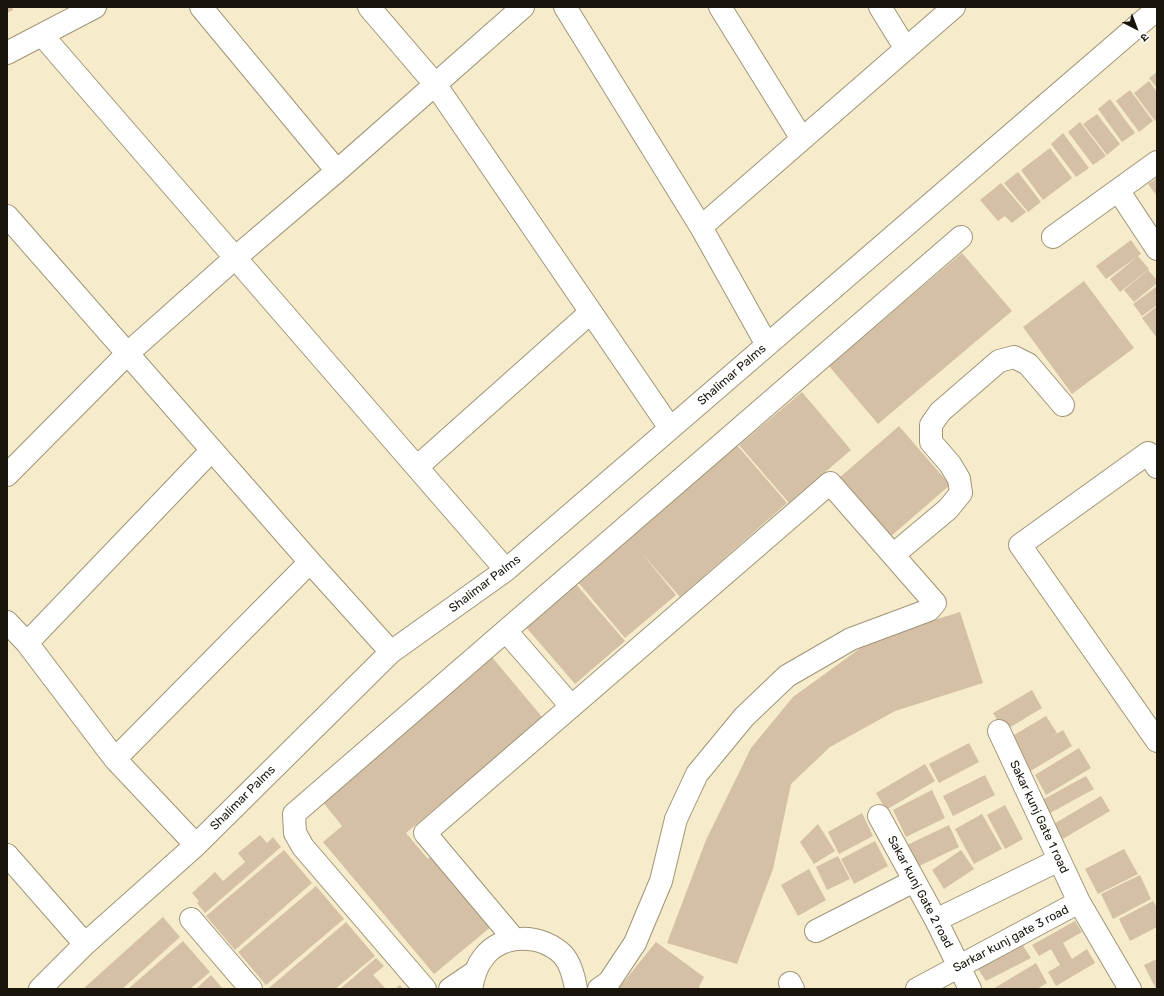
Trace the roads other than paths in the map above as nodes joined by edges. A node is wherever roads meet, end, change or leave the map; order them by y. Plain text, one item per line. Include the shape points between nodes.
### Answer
1 (95, 7) edge
2 (201, 7) edge
3 (369, 7) edge
4 (523, 7) edge
5 (565, 7) edge
6 (720, 7) edge
7 (880, 7) edge
8 (954, 7) edge
9 (1157, 9) edge
10 (42, 35) junction
11 (906, 49) junction
12 (7, 54) edge
13 (435, 84) junction
14 (802, 139) junction
15 (1157, 162) edge
16 (337, 171) junction
17 (1118, 190) junction
18 (7, 216) edge
19 (701, 227) junction
20 (961, 237) dead end
21 (1053, 237) dead end
22 (1157, 249) edge
23 (235, 258) junction
24 (591, 312) junction
25 (767, 345) junction
26 (128, 353) junction
27 (1064, 406) dead end
28 (670, 428) junction
29 (212, 450) junction
30 (417, 467) junction
31 (1157, 467) edge
32 (7, 475) edge
33 (893, 555) junction
34 (310, 562) junction
35 (506, 570) junction
36 (7, 622) edge
37 (506, 631) junction
38 (27, 643) junction
39 (391, 652) junction
40 (571, 706) junction
41 (999, 732) dead end
42 (1157, 741) edge
43 (115, 759) junction
44 (879, 816) dead end
45 (196, 845) junction
46 (7, 854) edge
47 (1059, 860) junction
48 (914, 881) junction
49 (1079, 902) junction
50 (191, 919) dead end
51 (936, 920) junction
52 (816, 931) dead end
53 (514, 939) junction
54 (86, 944) junction
55 (960, 966) junction
56 (473, 981) edge
57 (40, 989) edge
58 (251, 989) edge
59 (425, 989) edge
60 (450, 989) edge
61 (576, 989) edge
62 (599, 989) edge
63 (917, 989) edge
64 (970, 989) edge
65 (1130, 989) edge

1 - 10 street
2 - 16 street
3 - 13 street
4 - 13 street
5 - 19 street
6 - 14 street
7 - 11 street
8 - 11 street
9 - 25 street, Shalimar Palms
10 - 12 street
10 - 23 street
11 - 14 street
13 - 16 street
13 - 24 street
14 - 19 street
15 - 17 street
16 - 23 street
17 - 21 street
17 - 22 street
18 - 26 street
19 - 25 street
20 - 37 street
23 - 26 street
23 - 30 street
24 - 28 street
24 - 30 street
25 - 28 street, Shalimar Palms
26 - 29 street
26 - 32 street
27 - 33 street via 1028,364 1014,357 999,361 940,412 930,425 931,442 959,479 961,493 948,509
28 - 35 street, Shalimar Palms
29 - 34 street
29 - 38 street
30 - 35 street
31 - 42 street via 1148,453 1020,545
33 - 40 street via 830,483
33 - 62 street via 935,603 929,610 851,639 787,676 744,717 697,774 676,819 661,881 635,943 609,982
34 - 39 street
34 - 43 street
35 - 39 street, Shalimar Palms
36 - 38 street
37 - 40 street
37 - 59 street via 294,814 295,833 303,847
38 - 43 street
39 - 45 street, Shalimar Palms
40 - 53 street via 425,833
41 - 47 street, Sakar kunj Gate 1 road
43 - 45 street
44 - 48 street, Sakar kunj Gate 2 road
45 - 54 street, Shalimar Palms
46 - 54 street
47 - 49 street, Sakar kunj Gate 1 road
47 - 51 street
48 - 51 street, Sakar kunj Gate 2 road
48 - 52 street
49 - 55 street, Sarkar kunj gate 3 road
49 - 65 street, Sarkar kunj gate 3 road
50 - 58 street
51 - 55 street, Sakar kunj Gate 2 road
53 - 56 street via 498,945 484,957
53 - 61 street via 532,939 549,944 559,952 573,971
54 - 57 street, Shalimar Palms
55 - 63 street, Sarkar kunj gate 3 road
55 - 64 street, Sakar kunj Gate 2 road
56 - 60 street

